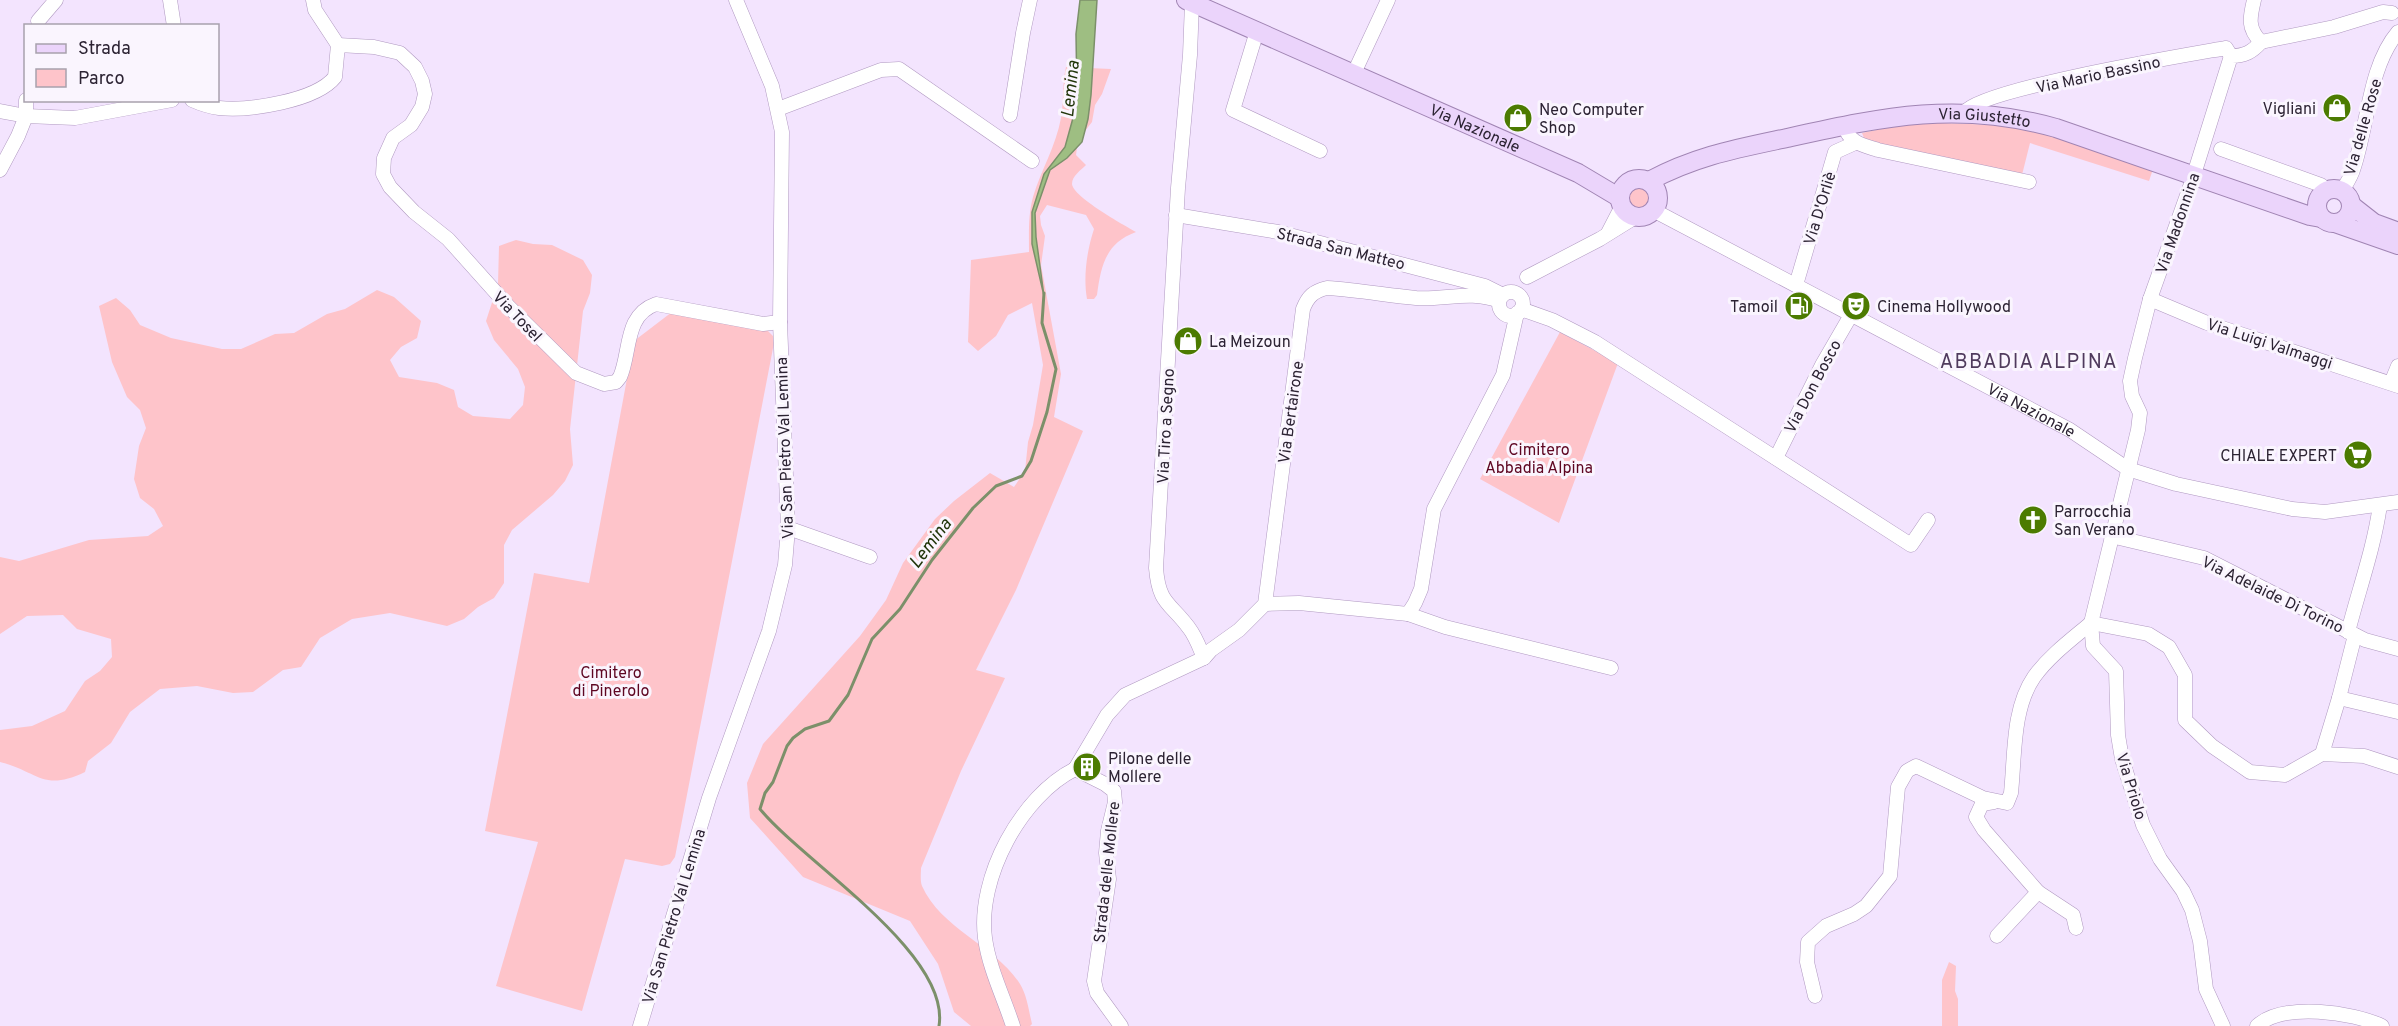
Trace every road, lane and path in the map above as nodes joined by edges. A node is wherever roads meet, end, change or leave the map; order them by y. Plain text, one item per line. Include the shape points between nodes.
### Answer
1 (43, 0) edge
2 (56, 0) edge
3 (170, 0) edge
4 (313, 0) edge
5 (736, 0) edge
6 (1030, 0) edge
7 (1388, 0) edge
8 (2254, 0) edge
9 (1189, 1) edge
10 (2395, 14) edge
11 (38, 23) edge
12 (174, 24) edge
13 (1257, 31) junction
14 (2398, 32) edge
15 (2261, 42) junction
16 (338, 45) junction
17 (2231, 56) junction
18 (2379, 68) junction
19 (1354, 73) junction
20 (26, 102) edge
21 (161, 102) edge
22 (197, 102) edge
23 (778, 109) junction
24 (0, 111) edge
25 (1965, 112) junction
26 (1010, 115) dead end
27 (26, 116) junction
28 (1844, 125) junction
29 (1855, 143) junction
30 (2221, 149) dead end
31 (1320, 151) dead end
32 (1032, 160) dead end
33 (2, 164) edge
34 (2193, 174) junction
35 (2029, 182) dead end
36 (1653, 186) junction
37 (1632, 203) junction
38 (2332, 205) junction
39 (1176, 215) junction
40 (2398, 232) edge
41 (2398, 245) edge
42 (1527, 277) junction
43 (1796, 285) junction
44 (1503, 296) junction
45 (2150, 299) junction
46 (1520, 306) junction
47 (1851, 315) junction
48 (780, 322) junction
49 (2398, 366) edge
50 (2395, 385) edge
51 (1776, 458) junction
52 (2128, 469) junction
53 (2398, 502) edge
54 (2380, 505) junction
55 (1928, 520) dead end
56 (788, 528) junction
57 (2111, 536) junction
58 (870, 557) dead end
59 (1265, 604) junction
60 (1408, 614) junction
61 (2091, 623) junction
62 (2352, 633) junction
63 (2398, 649) edge
64 (1204, 658) junction
65 (1611, 668) dead end
66 (2339, 698) junction
67 (2398, 712) edge
68 (2322, 754) junction
69 (2398, 767) edge
70 (1075, 769) junction
71 (1996, 802) junction
72 (2038, 892) junction
73 (2076, 928) dead end
74 (1997, 936) dead end
75 (1815, 996) dead end
76 (640, 1026) edge
77 (1013, 1026) edge
78 (1121, 1026) edge
79 (2223, 1026) edge
80 (2257, 1026) edge
81 (2382, 1026) edge

1 - 11 street
2 - 11 street
3 - 12 street
4 - 16 street via 315,10
5 - 23 street, Via San Pietro Val Lemina
6 - 26 street
7 - 19 street
8 - 15 street via 2249,22
9 - 13 main road, Via Nazionale
9 - 39 street, Via Tiro a Segno via 1190,55
10 - 15 street via 2383,12
10 - 18 street
13 - 19 main road, Via Nazionale
13 - 31 street via 1233,110
14 - 18 street, Via delle Rose
15 - 17 street via 2252,52
16 - 22 street via 335,77 326,86 299,97 232,109
16 - 48 street, Via Tosel via 400,53 415,67 425,94 422,107 411,125 393,138 384,158 383,174 414,212 448,239 576,373 600,383 616,382 622,372 631,328 648,307 656,304 763,324
17 - 25 street, Via Mario Bassino via 2226,48 2104,70 1999,96 1971,105
17 - 34 street, Via Madonnina
18 - 38 street, Via delle Rose via 2353,171
19 - 37 main road, Via Nazionale
20 - 27 street
21 - 27 street via 75,118
23 - 32 street via 881,70 899,69
23 - 48 street, Via San Pietro Val Lemina via 784,157
24 - 27 street
25 - 28 main road, Via Giustetto
25 - 34 main road, Via Giustetto via 2025,119
27 - 33 street
28 - 29 street
28 - 36 main road, Via Giustetto via 1712,154 1678,165
29 - 35 street
29 - 43 street, Via D'Orliè via 1835,152
30 - 38 street via 2321,184
34 - 38 main road, Via Giustetto via 2283,205
34 - 45 street, Via Madonnina
36 - 37 main road via 1658,199
36 - 37 main road, Via Nazionale via 1638,179
37 - 42 street via 1608,234
37 - 43 street, Via Nazionale
38 - 40 main road
38 - 41 main road, Via Giustetto
39 - 44 street, Strada San Matteo via 1278,232 1485,285
39 - 64 street, Via Tiro a Segno via 1156,568 1158,590 1190,629
42 - 44 street
42 - 46 street via 1521,284
43 - 47 street, Via Nazionale
44 - 46 street via 1514,292
44 - 46 street via 1500,308 1504,314 1512,315
44 - 59 street, Via Bertairone via 1418,298 1327,288 1310,296 1303,309
45 - 50 street, Via Luigi Valmaggi via 2206,323
45 - 52 street, Via Madonnina via 2130,381 2140,413
46 - 51 street via 1596,342
46 - 60 street via 1503,375 1434,509 1421,589
47 - 51 street, Via Don Bosco
47 - 52 street, Via Nazionale via 2070,429
48 - 56 street, Via San Pietro Val Lemina
49 - 50 street, Via Luigi Valmaggi
51 - 55 street via 1911,545
52 - 54 street, Via Nazionale via 2176,484 2292,509 2325,512
52 - 57 street, Via Priolo
53 - 54 street, Via Nazionale
54 - 62 street
56 - 58 street
56 - 76 street, Via San Pietro Val Lemina via 783,579 769,631 709,798
57 - 61 street, Via Priolo
57 - 62 street, Via Adelaide Di Torino via 2204,558
59 - 60 street via 1299,603
59 - 64 street
60 - 65 street via 1445,627
61 - 68 street via 2148,633 2169,647 2185,675 2185,720 2212,746 2250,772 2285,775
61 - 71 street via 2034,677 2020,708 2011,793 2007,803
61 - 79 street, Via Priolo via 2093,646 2116,671 2118,735 2128,781 2150,840 2192,910 2206,989
62 - 63 street, Via Adelaide Di Torino
62 - 66 street
64 - 70 street via 1125,695 1107,715
66 - 67 street
66 - 68 street
68 - 69 street via 2364,756
70 - 77 street via 1047,786 1018,820 989,886 985,939
70 - 78 street, Strada delle Mollere via 1114,791 1106,853 1108,879 1094,981 1097,993
71 - 72 street via 1982,804 1976,817
71 - 75 street via 1916,766 1907,771 1898,787 1890,876 1866,906 1826,926 1808,942 1807,962
72 - 73 street via 2073,915
72 - 74 street
80 - 81 street via 2273,1015 2299,1012 2354,1016

